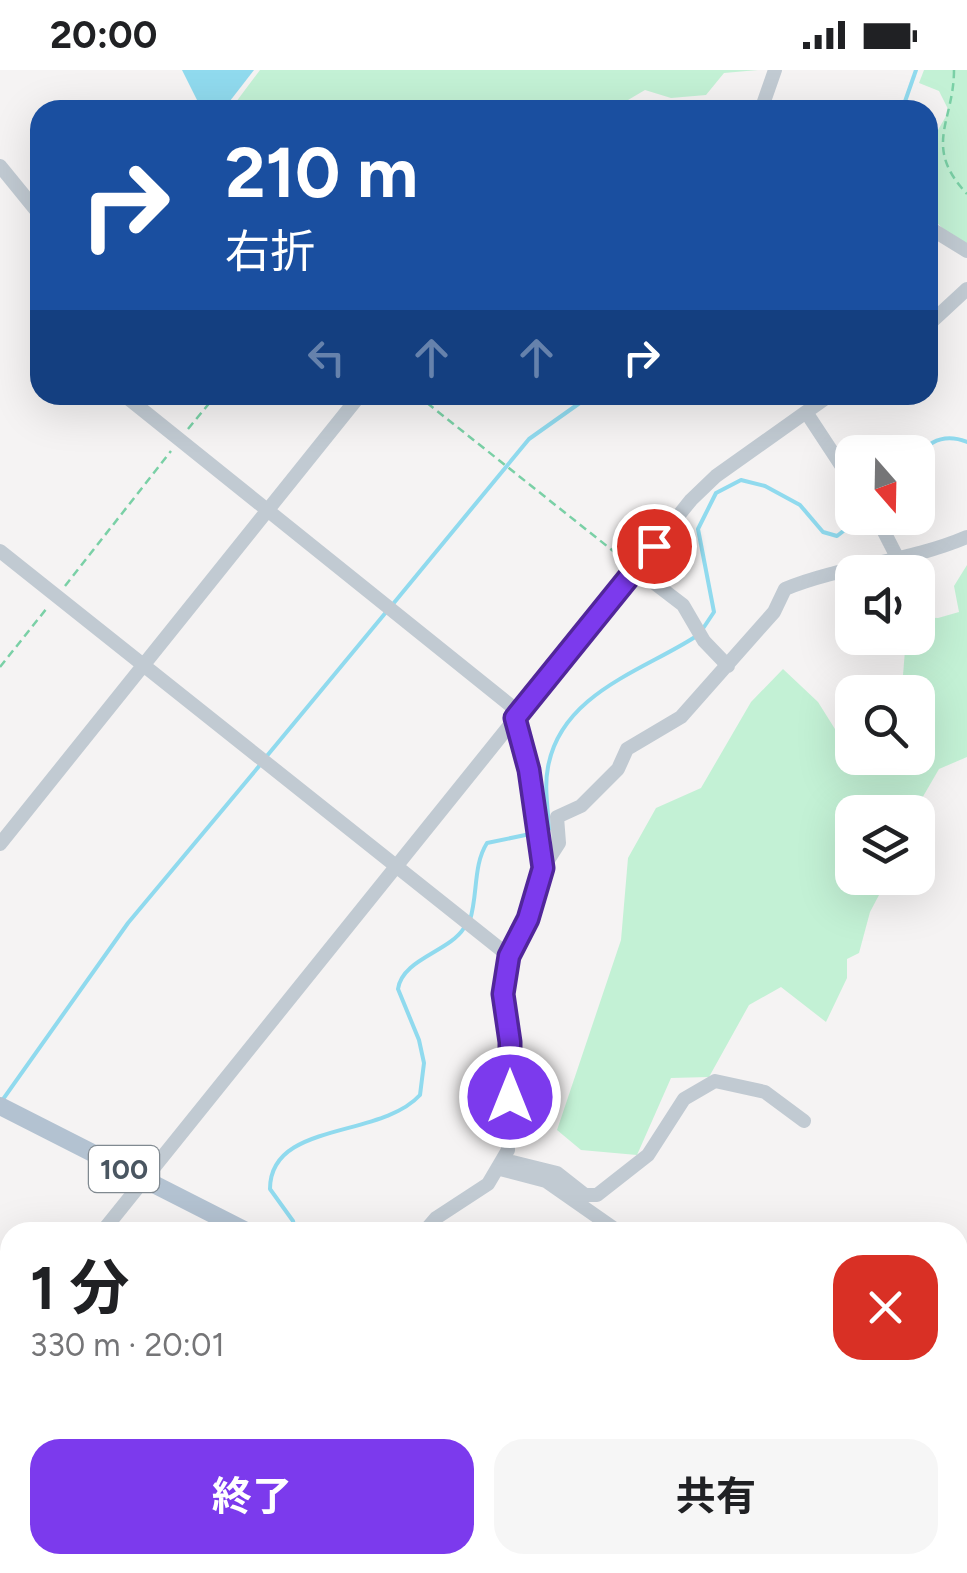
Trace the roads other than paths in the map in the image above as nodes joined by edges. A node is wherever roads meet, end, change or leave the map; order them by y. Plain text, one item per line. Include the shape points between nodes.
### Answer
1 (775, 70) edge
2 (764, 100) edge
3 (0, 166) edge
4 (30, 203) edge
5 (938, 232) edge
6 (967, 250) edge
7 (967, 289) edge
8 (938, 316) edge
9 (136, 405) edge
10 (352, 405) edge
11 (816, 405) edge
12 (806, 412) junction
13 (835, 456) edge
14 (269, 510) junction
15 (967, 536) edge
16 (0, 551) edge
17 (919, 555) edge
18 (636, 570) junction
19 (835, 575) edge
20 (144, 666) junction
21 (728, 666) junction
22 (517, 715) junction
23 (0, 844) edge
24 (396, 868) junction
25 (543, 868) junction
26 (509, 956) junction
27 (0, 1106) edge
28 (804, 1121) dead end
29 (502, 1164) junction
30 (144, 1179) junction
31 (110, 1222) edge
32 (228, 1222) edge
33 (433, 1222) edge
34 (605, 1222) edge

1 - 2 street
3 - 4 street
5 - 6 street
7 - 8 street
9 - 14 street
10 - 14 street
11 - 12 street
12 - 13 street
12 - 18 street via 716,476
14 - 20 street
14 - 22 street
15 - 17 street
16 - 20 street
18 - 21 street via 683,605
18 - 22 street
19 - 21 street via 786,589
20 - 23 street
20 - 24 street
21 - 25 street via 681,718 628,749 618,769 581,806 557,817 559,843
22 - 24 street
22 - 25 street
24 - 26 street
24 - 30 street
25 - 26 street
26 - 29 street via 503,994 510,1123
27 - 30 main road, 100
28 - 29 street via 765,1092 715,1081 684,1099 648,1154 596,1195 585,1195 557,1173
29 - 33 street via 488,1184
29 - 34 street via 546,1180
30 - 31 street
30 - 32 main road, 100

